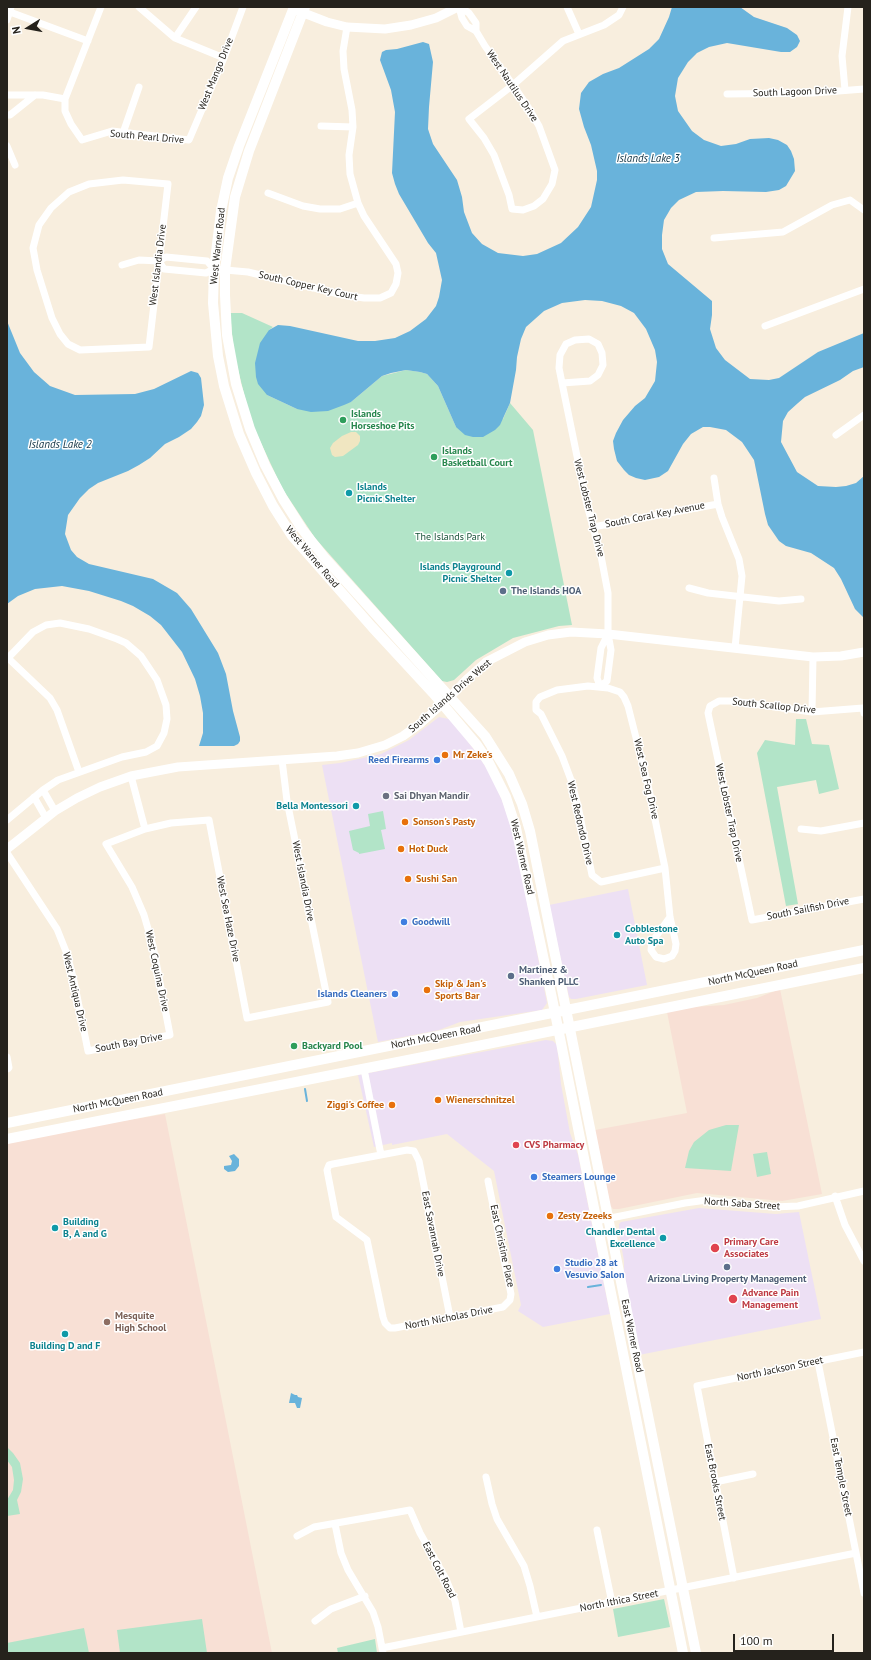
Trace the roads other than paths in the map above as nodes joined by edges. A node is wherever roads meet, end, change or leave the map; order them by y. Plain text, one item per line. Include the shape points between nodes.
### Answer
1 (102, 7) edge
2 (140, 7) edge
3 (196, 7) edge
4 (459, 7) edge
5 (567, 7) edge
6 (622, 7) edge
7 (848, 7) edge
8 (243, 8) edge
9 (297, 8) edge
10 (11, 10) edge
11 (7, 20) edge
12 (347, 26) junction
13 (579, 34) junction
14 (175, 38) junction
15 (88, 41) junction
16 (224, 58) junction
17 (513, 85) junction
18 (139, 87) dead end
19 (864, 89) edge
20 (845, 90) junction
21 (727, 94) dead end
22 (7, 95) edge
23 (35, 95) junction
24 (65, 99) junction
25 (7, 115) edge
26 (321, 126) dead end
27 (353, 127) junction
28 (122, 133) junction
29 (189, 140) joint
30 (7, 146) edge
31 (15, 165) dead end
32 (268, 194) dead end
33 (358, 203) junction
34 (864, 210) edge
35 (714, 238) dead end
36 (159, 261) junction
37 (122, 265) dead end
38 (214, 269) junction
39 (225, 270) junction
40 (864, 290) edge
41 (765, 326) dead end
42 (562, 383) junction
43 (864, 414) edge
44 (836, 435) dead end
45 (714, 478) dead end
46 (718, 504) junction
47 (593, 527) junction
48 (689, 588) dead end
49 (741, 597) junction
50 (801, 599) dead end
51 (608, 634) junction
52 (735, 648) junction
53 (864, 652) edge
54 (813, 657) junction
55 (8, 659) edge
56 (600, 686) junction
57 (446, 700) junction
58 (710, 706) joint
59 (864, 710) edge
60 (812, 712) junction
61 (282, 760) junction
62 (79, 772) junction
63 (131, 776) junction
64 (43, 790) junction
65 (34, 797) junction
66 (55, 811) junction
67 (9, 815) edge
68 (46, 818) junction
69 (864, 823) edge
70 (145, 829) junction
71 (801, 829) dead end
72 (530, 831) junction
73 (518, 834) junction
74 (7, 849) edge
75 (7, 853) edge
76 (665, 868) junction
77 (864, 899) edge
78 (670, 918) junction
79 (752, 920) joint
80 (864, 950) edge
81 (864, 968) edge
82 (764, 971) junction
83 (767, 988) junction
84 (247, 1018) joint
85 (568, 1019) junction
86 (557, 1021) junction
87 (453, 1033) junction
88 (170, 1035) joint
89 (88, 1051) joint
90 (360, 1052) junction
91 (452, 1052) junction
92 (7, 1057) edge
93 (8, 1068) edge
94 (364, 1069) junction
95 (7, 1123) edge
96 (7, 1139) edge
97 (381, 1155) junction
98 (488, 1181) dead end
99 (864, 1190) edge
100 (834, 1196) junction
101 (608, 1218) junction
102 (596, 1221) junction
103 (509, 1240) dead end
104 (501, 1241) junction
105 (864, 1262) edge
106 (503, 1307) joint
107 (450, 1317) junction
108 (864, 1352) edge
109 (818, 1362) junction
110 (697, 1386) joint
111 (635, 1412) junction
112 (655, 1451) junction
113 (752, 1474) dead end
114 (486, 1477) dead end
115 (715, 1482) junction
116 (335, 1524) junction
117 (597, 1530) dead end
118 (297, 1536) dead end
119 (856, 1553) junction
120 (734, 1578) junction
121 (683, 1588) junction
122 (671, 1590) junction
123 (864, 1593) edge
124 (365, 1596) junction
125 (612, 1603) junction
126 (537, 1617) junction
127 (315, 1621) dead end
128 (461, 1632) junction
129 (383, 1650) edge
130 (683, 1653) edge
131 (696, 1653) edge

1 - 15 street
2 - 14 street
3 - 14 street
4 - 12 street via 436,18 411,25 385,29
4 - 17 street, West Nautilus Drive via 469,13 476,23 476,31
5 - 13 street
6 - 13 street via 619,15 604,25
7 - 20 street via 842,56
8 - 16 street, West Mango Drive
9 - 12 street via 326,22
9 - 38 main road, West Warner Road via 228,178 217,235
9 - 39 main road, West Warner Road via 235,197
10 - 11 street
10 - 15 street
12 - 27 street via 343,50 344,69
13 - 17 street via 563,41
14 - 16 street
15 - 24 street
16 - 29 street, West Mango Drive
17 - 17 street, West Nautilus Drive via 539,126 555,170 552,184 543,199 523,210 512,209 494,155 469,119
18 - 28 street
19 - 20 street, South Lagoon Drive
20 - 21 street, South Lagoon Drive
22 - 23 street
23 - 24 street
23 - 25 street
24 - 28 street, South Pearl Drive via 65,111 82,140 112,132
26 - 27 street
27 - 33 street via 349,156 350,174
28 - 29 street, South Pearl Drive
30 - 31 street
32 - 33 street via 320,209 340,209
33 - 39 street, South Copper Key Court via 396,264 398,274 391,293 380,298 364,298 248,272
34 - 35 street via 850,200 832,205 783,232
36 - 36 street, West Islandia Drive via 149,347 80,350 68,344 52,318 33,248 39,225 51,208 69,192 89,184 123,180 168,184
36 - 37 street, South Copper Key Court via 139,260
36 - 38 street, South Copper Key Court via 166,257 207,261
36 - 38 street, South Copper Key Court via 164,269 206,273
38 - 39 street, South Copper Key Court
38 - 57 main road, West Warner Road via 213,304 221,370 239,434 273,506 297,542
39 - 57 main road, West Warner Road via 227,335 236,384 250,430 272,481 302,529
40 - 41 street
42 - 42 street, West Lobster Trap Drive via 590,381 598,375 603,365 598,344 589,339 566,344 560,355
42 - 47 street, West Lobster Trap Drive
43 - 44 street
45 - 46 street
46 - 47 street, South Coral Key Avenue
46 - 49 street via 739,559 742,576
47 - 51 street, West Lobster Trap Drive via 608,593
48 - 49 street
49 - 50 street via 779,602
49 - 52 street
51 - 52 street, South Islands Drive West
51 - 56 street via 601,648 597,678
51 - 57 street, South Islands Drive West via 567,633 548,635 525,642 486,662
52 - 54 street, South Islands Drive West
53 - 54 street, South Islands Drive West
54 - 60 street
55 - 62 street via 50,698 57,710
55 - 62 street via 33,632 46,625 60,623 89,629 126,643 141,656 157,680 166,705 167,719 164,733 157,746 146,752 122,757
56 - 76 street, West Sea Fog Drive via 620,692 628,706 648,784
56 - 76 street, West Redondo Drive via 578,686 557,690 536,702 536,710 562,756 571,780 592,875 601,882
57 - 61 street, South Islands Drive West via 403,736 385,746 337,756
57 - 72 main road, West Warner Road via 485,736 499,756 521,801
57 - 73 main road, West Warner Road via 489,763 506,797
58 - 60 street, South Scallop Drive via 719,701 732,701
58 - 79 street, West Lobster Trap Drive via 708,713
59 - 60 street, South Scallop Drive
61 - 63 street, South Islands Drive West via 178,768
61 - 84 street, West Islandia Drive via 287,801 328,1002
62 - 64 street via 58,780
63 - 66 street, South Islands Drive West via 94,790
63 - 70 street
64 - 65 street
64 - 66 street
65 - 67 street
65 - 68 street
66 - 68 street, South Islands Drive West
68 - 74 street, South Islands Drive West
69 - 71 street via 821,831
70 - 84 street, West Sea Haze Drive via 171,823 210,820
70 - 88 street, West Coquina Drive via 106,844 132,887 144,915 153,946
72 - 73 main road
72 - 85 main road, West Warner Road
73 - 86 main road, West Warner Road
75 - 89 street, West Antiqua Drive via 57,929 74,981
76 - 78 street, West Sea Fog Drive
77 - 79 street, South Sailfish Drive
78 - 78 street, West Sea Fog Drive via 652,942 651,950 656,957 664,959 672,956 675,951 676,944
80 - 82 main road, North McQueen Road
81 - 83 main road, North McQueen Road
82 - 83 main road
82 - 85 main road, North McQueen Road
83 - 85 main road, North McQueen Road
85 - 86 main road, North McQueen Road
85 - 86 main road, North McQueen Road
85 - 101 main road, East Warner Road
86 - 87 main road, North McQueen Road
86 - 91 main road, North McQueen Road
86 - 102 main road, East Warner Road
87 - 90 main road, North McQueen Road
87 - 91 main road
88 - 89 street, South Bay Drive
90 - 94 main road
90 - 95 main road, North McQueen Road
91 - 94 main road, North McQueen Road
92 - 93 street
94 - 96 main road, North McQueen Road
94 - 97 street
97 - 107 street, East Savannah Drive via 414,1151 419,1161
97 - 107 street, North Nicholas Drive via 329,1165 327,1174 334,1213 339,1221 367,1240 383,1317 390,1328
98 - 104 street, East Christine Place
99 - 100 street, North Saba Street
100 - 101 street, North Saba Street via 798,1206 773,1207 707,1200
100 - 105 street
101 - 102 street, North Saba Street
101 - 112 main road, East Warner Road
102 - 111 main road, East Warner Road
103 - 104 street
104 - 106 street, East Christine Place via 512,1294
106 - 107 street, North Nicholas Drive
108 - 109 street, North Jackson Street
109 - 110 street, North Jackson Street
109 - 119 street, East Temple Street
110 - 115 street, East Brooks Street
111 - 112 main road via 643,1421 648,1443
111 - 122 main road, East Warner Road
112 - 121 main road, East Warner Road
113 - 115 street
114 - 126 street via 498,1519 524,1566
115 - 120 street, East Brooks Street
116 - 118 street via 314,1527
116 - 124 street via 341,1553 348,1570
116 - 128 street, East Colt Road via 410,1510 446,1579 455,1601
117 - 125 street
119 - 120 street, North Ithica Street
119 - 123 street, East Temple Street
120 - 121 street, North Ithica Street
121 - 122 street, North Ithica Street
121 - 131 main road, East Warner Road
122 - 125 street, North Ithica Street
122 - 130 main road, East Warner Road
124 - 127 street via 331,1609
124 - 129 street via 378,1627
125 - 126 street, North Ithica Street
126 - 128 street, North Ithica Street
128 - 129 street, North Ithica Street

